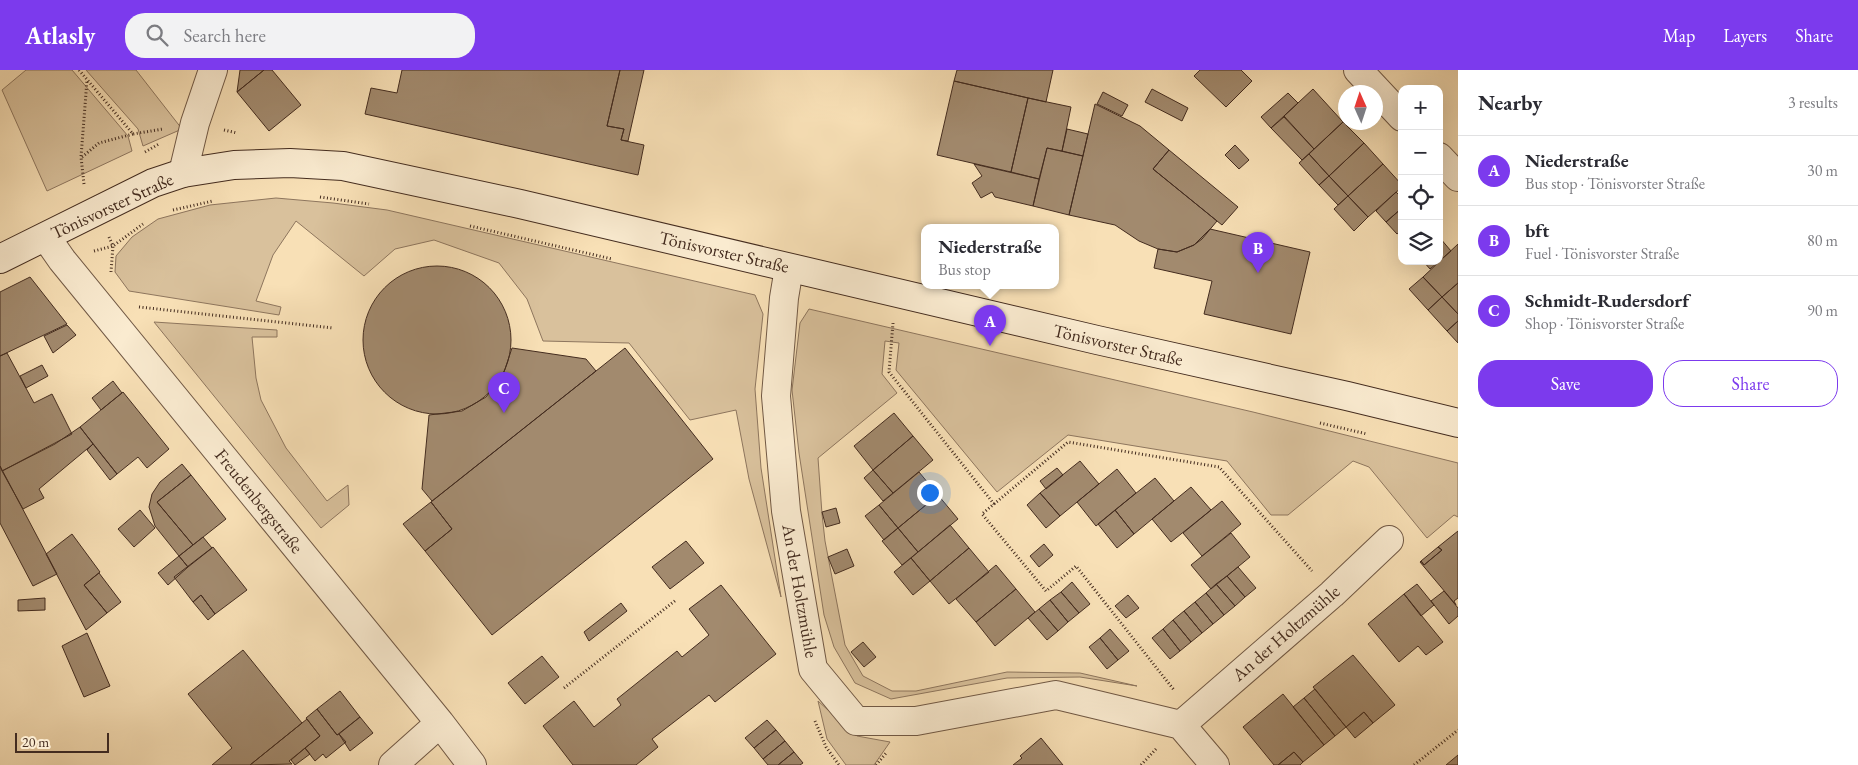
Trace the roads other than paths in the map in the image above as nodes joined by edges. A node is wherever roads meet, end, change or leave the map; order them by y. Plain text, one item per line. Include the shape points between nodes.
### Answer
1 (213, 70) edge
2 (1358, 70) edge
3 (1398, 113) edge
4 (1443, 161) edge
5 (183, 174) junction
6 (1458, 177) edge
7 (46, 237) junction
8 (0, 259) edge
9 (789, 268) junction
10 (1458, 423) edge
11 (1389, 540) dead end
12 (1187, 719) junction
13 (440, 723) junction
14 (393, 765) edge
15 (472, 765) edge
16 (1215, 765) edge

1 - 5 street
2 - 3 street
4 - 6 street
5 - 7 street, Tönisvorster Straße via 153,183
5 - 9 street, Tönisvorster Straße via 234,164 343,166
7 - 8 street, Tönisvorster Straße
7 - 13 street, Freudenbergstraße
9 - 10 street, Tönisvorster Straße
9 - 12 street, An der Holtzmühle via 776,396 786,511 813,669 856,721 916,721 1056,695
11 - 12 street, An der Holtzmühle via 1332,594
12 - 16 street
13 - 14 street
13 - 15 street, Freudenbergstraße

